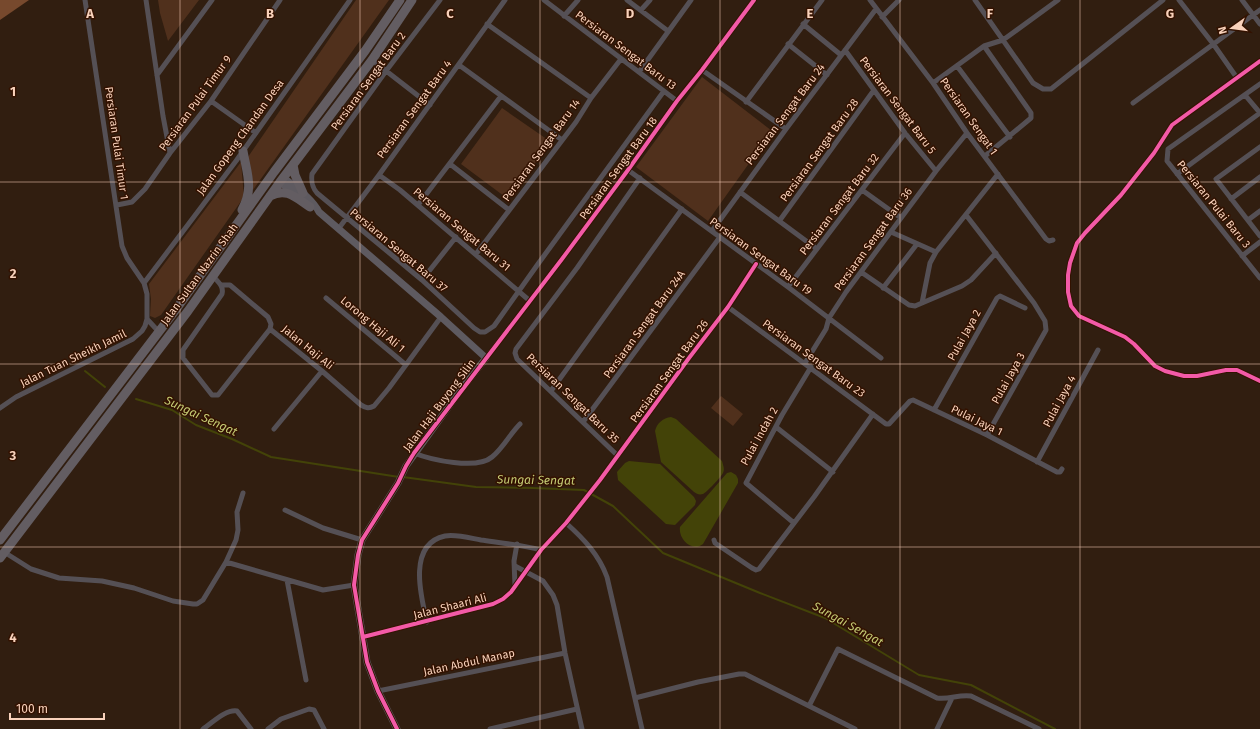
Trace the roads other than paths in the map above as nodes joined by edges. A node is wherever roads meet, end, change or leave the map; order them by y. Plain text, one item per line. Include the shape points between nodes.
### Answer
1 (85, 0) edge
2 (146, 0) edge
3 (212, 0) edge
4 (280, 0) edge
5 (350, 0) edge
6 (400, 0) edge
7 (412, 0) edge
8 (440, 0) edge
9 (505, 0) edge
10 (544, 0) edge
11 (578, 0) edge
12 (628, 0) edge
13 (650, 0) edge
14 (691, 0) edge
15 (754, 0) edge
16 (822, 0) edge
17 (870, 0) edge
18 (899, 0) edge
19 (975, 0) edge
20 (1058, 0) edge
21 (1163, 0) edge
22 (1179, 0) edge
23 (1242, 0) edge
24 (876, 9) junction
25 (641, 10) junction
26 (1260, 10) edge
27 (1254, 15) junction
28 (564, 16) junction
29 (882, 17) junction
30 (487, 24) junction
31 (803, 24) junction
32 (1260, 24) edge
33 (668, 31) junction
34 (1003, 40) junction
35 (788, 44) junction
36 (1214, 45) junction
37 (984, 46) junction
38 (843, 53) junction
39 (621, 59) junction
40 (372, 60) junction
41 (1260, 61) edge
42 (459, 64) junction
43 (957, 66) junction
44 (702, 70) junction
45 (386, 71) junction
46 (639, 72) junction
47 (157, 75) junction
48 (827, 75) junction
49 (1237, 78) junction
50 (934, 83) junction
51 (1260, 84) edge
52 (874, 90) junction
53 (664, 91) junction
54 (1245, 95) junction
55 (501, 96) junction
56 (591, 98) junction
57 (211, 101) junction
58 (677, 101) junction
59 (746, 102) junction
60 (1133, 104) dead end
61 (325, 105) junction
62 (430, 105) junction
63 (1260, 113) edge
64 (786, 129) junction
65 (256, 133) junction
66 (905, 133) junction
67 (967, 133) junction
68 (1010, 137) junction
69 (562, 140) junction
70 (1260, 147) edge
71 (243, 151) junction
72 (170, 153) junction
73 (985, 156) junction
74 (450, 164) junction
75 (293, 165) junction
76 (628, 170) junction
77 (936, 171) junction
78 (312, 174) joint
79 (998, 174) junction
80 (1177, 174) junction
81 (380, 175) junction
82 (1260, 177) edge
83 (640, 178) junction
84 (281, 179) junction
85 (862, 190) junction
86 (740, 192) junction
87 (303, 193) junction
88 (270, 196) junction
89 (1231, 198) junction
90 (117, 205) junction
91 (418, 206) junction
92 (310, 207) junction
93 (682, 209) junction
94 (509, 210) junction
95 (1260, 211) edge
96 (319, 212) junction
97 (966, 214) junction
98 (346, 218) junction
99 (901, 218) junction
100 (780, 220) junction
101 (1248, 220) junction
102 (235, 228) junction
103 (339, 228) junction
104 (712, 231) junction
105 (891, 232) junction
106 (1260, 236) edge
107 (456, 237) junction
108 (720, 237) junction
109 (1053, 240) dead end
110 (1260, 242) edge
111 (917, 244) junction
112 (817, 249) junction
113 (936, 252) junction
114 (996, 252) junction
115 (476, 254) junction
116 (1242, 256) junction
117 (756, 264) junction
118 (861, 272) junction
119 (213, 276) junction
120 (1260, 278) edge
121 (422, 280) junction
122 (144, 283) junction
123 (222, 285) junction
124 (788, 287) junction
125 (883, 288) junction
126 (518, 290) junction
127 (326, 298) dead end
128 (530, 301) junction
129 (922, 303) junction
130 (728, 307) junction
131 (1025, 308) dead end
132 (188, 311) junction
133 (442, 317) junction
134 (830, 318) junction
135 (147, 319) junction
136 (270, 329) junction
137 (159, 332) junction
138 (1098, 350) dead end
139 (486, 358) junction
140 (881, 358) dead end
141 (805, 363) junction
142 (146, 365) junction
143 (406, 365) junction
144 (811, 367) junction
145 (322, 371) junction
146 (1260, 380) edge
147 (552, 392) junction
148 (0, 408) edge
149 (934, 410) junction
150 (873, 414) junction
151 (583, 422) junction
152 (520, 424) dead end
153 (887, 425) joint
154 (776, 427) junction
155 (274, 429) dead end
156 (987, 435) junction
157 (414, 453) junction
158 (618, 456) junction
159 (1037, 462) junction
160 (1062, 469) dead end
161 (833, 472) junction
162 (243, 493) dead end
163 (285, 510) dead end
164 (566, 523) junction
165 (794, 523) junction
166 (0, 540) edge
167 (362, 540) junction
168 (714, 540) dead end
169 (517, 544) junction
170 (541, 550) junction
171 (2, 555) edge
172 (226, 562) junction
173 (514, 566) junction
174 (527, 572) junction
175 (287, 580) junction
176 (354, 585) junction
177 (515, 586) junction
178 (427, 622) junction
179 (363, 637) junction
180 (565, 653) junction
181 (306, 680) dead end
182 (378, 691) junction
183 (635, 698) junction
184 (952, 698) junction
185 (809, 706) junction
186 (577, 710) junction
187 (203, 729) edge
188 (251, 729) edge
189 (268, 729) edge
190 (324, 729) edge
191 (397, 729) edge
192 (490, 729) edge
193 (582, 729) edge
194 (642, 729) edge
195 (855, 729) edge
196 (937, 729) edge
197 (1039, 729) edge

1 - 90 street, Persiaran Pulai Timur 1
2 - 47 street
3 - 47 street
4 - 57 street, Persiaran Pulai Timur 9
5 - 65 street, Jalan Gopeng Chandan Desa
6 - 61 highway, Jalan Sultan Nazrin Shah
7 - 40 highway, Jalan Sultan Nazrin Shah
8 - 45 street, Persiaran Sengat Baru 2
9 - 30 street, Persiaran Sengat Baru 4
10 - 28 street, Persiaran Sengat Baru 13
11 - 28 street
12 - 25 street
13 - 25 street
14 - 33 street
15 - 44 street, Persiaran Sengat Baru 18
16 - 31 street
17 - 24 street, Persiaran Sengat 1
18 - 29 street
19 - 34 street
20 - 34 street
21 - 34 street via 1051,89 1043,89 1033,83
22 - 36 street
23 - 27 street
24 - 29 street, Persiaran Sengat 1
24 - 38 street, Persiaran Sengat Baru 24
25 - 33 street
26 - 27 street
27 - 32 street
27 - 36 street
28 - 39 street, Persiaran Sengat Baru 13
29 - 50 street, Persiaran Sengat 1
30 - 42 street, Persiaran Sengat Baru 4
30 - 56 street
31 - 35 street
31 - 38 street, Persiaran Sengat Baru 5
33 - 46 street
34 - 37 street
35 - 48 street
35 - 59 street
36 - 49 street
36 - 60 street
37 - 43 street
37 - 68 street via 1031,113 1031,118
38 - 48 street, Persiaran Sengat Baru 24
38 - 52 street, Persiaran Sengat Baru 5
39 - 46 street, Persiaran Sengat Baru 13
39 - 56 street, Persiaran Sengat Baru 14
40 - 45 street
40 - 75 highway, Jalan Sultan Nazrin Shah
41 - 49 street
42 - 55 street
42 - 62 street, Persiaran Sengat Baru 4
43 - 50 street
43 - 68 street
44 - 58 street, Persiaran Sengat Baru 18
44 - 59 street
45 - 62 street
45 - 78 street, Persiaran Sengat Baru 2
46 - 53 street, Persiaran Sengat Baru 13
47 - 72 street
48 - 64 street, Persiaran Sengat Baru 24
49 - 146 street via 1172,125 1154,153 1077,243 1068,275 1068,292 1071,306 1079,316 1125,337 1155,366 1165,371 1184,376 1197,376 1237,370
50 - 67 street, Persiaran Sengat 1
51 - 54 street
52 - 66 street, Persiaran Sengat Baru 5
52 - 100 street, Persiaran Sengat Baru 28
53 - 58 street, Persiaran Sengat Baru 13
53 - 126 street
54 - 63 street
54 - 80 street, Persiaran Pulai Baru 3 via 1168,149 1167,161
55 - 69 street
55 - 74 street
56 - 69 street, Persiaran Sengat Baru 14
57 - 65 street
57 - 72 street, Persiaran Pulai Timur 9
58 - 76 street, Persiaran Sengat Baru 18
59 - 64 street
61 - 84 highway
61 - 102 highway, Jalan Sultan Nazrin Shah
62 - 81 street, Persiaran Sengat Baru 4
63 - 80 street
64 - 86 street, Persiaran Sengat Baru 24
65 - 71 street, Jalan Gopeng Chandan Desa
66 - 77 street, Persiaran Sengat Baru 5
66 - 85 street, Persiaran Sengat Baru 32
67 - 73 street, Persiaran Sengat 1
67 - 77 street, Persiaran Sengat Baru 36
68 - 73 street
69 - 94 street, Persiaran Sengat Baru 14
70 - 89 street via 1217,178
71 - 102 highway via 249,195
71 - 122 street, Jalan Gopeng Chandan Desa
72 - 90 street, Persiaran Pulai Timur 9 via 149,184 132,202
73 - 79 street, Persiaran Sengat 1
74 - 91 street
74 - 94 street
75 - 84 highway, Jalan Sultan Nazrin Shah
75 - 87 highway via 294,175
76 - 83 street, Persiaran Sengat Baru 19
76 - 128 street, Persiaran Sengat Baru 18
77 - 99 street, Persiaran Sengat Baru 36
78 - 98 street, Persiaran Sengat Baru 37 via 311,180 317,193
79 - 97 street
79 - 109 street, Persiaran Sengat 1 via 1046,239
80 - 116 street, Persiaran Pulai Baru 3
81 - 91 street, Persiaran Sengat Baru 31
81 - 98 street, Persiaran Sengat Baru 4
82 - 89 street
83 - 93 street, Persiaran Sengat Baru 19
83 - 147 street, Persiaran Sengat Baru 35 via 516,349 517,359
84 - 87 street
84 - 88 highway, Jalan Sultan Nazrin Shah
84 - 92 street
84 - 102 highway via 271,184 249,215
85 - 99 street
85 - 112 street, Persiaran Sengat Baru 32
86 - 100 street
86 - 104 street, Persiaran Sengat Baru 24
87 - 96 street
88 - 92 highway via 284,192
88 - 119 highway, Jalan Sultan Nazrin Shah
89 - 101 street
90 - 122 street, Persiaran Pulai Timur 1 via 124,252
91 - 107 street, Persiaran Sengat Baru 31
92 - 96 street
93 - 104 street, Persiaran Sengat Baru 19
93 - 147 street
94 - 115 street, Persiaran Sengat Baru 14
95 - 101 street
96 - 103 street
97 - 113 street
97 - 114 street
98 - 103 street, Persiaran Sengat Baru 4
98 - 121 street, Persiaran Sengat Baru 37
99 - 105 street, Persiaran Sengat Baru 36
100 - 112 street
101 - 106 street
102 - 137 highway, Jalan Sultan Nazrin Shah
103 - 133 street
104 - 108 street, Persiaran Sengat Baru 19
105 - 111 street
105 - 118 street, Persiaran Sengat Baru 36
107 - 115 street, Persiaran Sengat Baru 31
107 - 121 street
108 - 117 street, Persiaran Sengat Baru 19
108 - 151 street, Persiaran Sengat Baru 24A
110 - 116 street
111 - 113 street
111 - 125 street
112 - 124 street, Persiaran Sengat Baru 32
113 - 129 street via 930,263
114 - 129 street via 971,280
114 - 156 street, Pulai Jaya 3 via 1034,303 1045,321 1046,330
115 - 126 street, Persiaran Sengat Baru 31
116 - 120 street, Persiaran Pulai Baru 3
117 - 124 street, Persiaran Sengat Baru 19
117 - 130 street, Persiaran Sengat Baru 26
118 - 125 street
118 - 134 street, Persiaran Sengat Baru 36
119 - 123 street
119 - 132 highway, Jalan Sultan Nazrin Shah
121 - 126 street, Persiaran Sengat Baru 37 via 480,332 494,326
122 - 135 street via 147,294
123 - 136 street via 230,285 268,317
123 - 136 street, Jalan Haji Ali via 222,294 182,354 212,395 218,395
124 - 134 street, Persiaran Sengat Baru 19
125 - 129 street via 909,305
126 - 128 street, Persiaran Sengat Baru 31
127 - 143 street, Lorong Haji Ali 1
128 - 139 street, Persiaran Sengat Baru 18
130 - 141 street, Persiaran Sengat Baru 23
130 - 158 street, Persiaran Sengat Baru 26
131 - 149 street, Pulai Jaya 2 via 1000,296 997,298
132 - 137 highway via 169,330
132 - 142 highway, Jalan Sultan Nazrin Shah
133 - 139 street
133 - 143 street, Jalan Haji Ali
134 - 140 street, Persiaran Sengat Baru 19
134 - 141 street, Persiaran Sengat Baru 36
135 - 137 street
135 - 148 street, Jalan Tuan Sheikh Jamil via 142,331 134,339 23,393
136 - 145 street, Jalan Haji Ali
137 - 142 highway via 155,348
137 - 166 highway, Jalan Sultan Nazrin Shah
138 - 159 street, Pulai Jaya 4
139 - 157 street, Jalan Haji Buyong Silin
141 - 144 street, Persiaran Sengat Baru 23
142 - 171 highway, Jalan Sultan Nazrin Shah
143 - 145 street, Jalan Haji Ali via 390,388 371,408 361,405
144 - 150 street, Persiaran Sengat Baru 23
144 - 154 street, Pulai Indah 2
145 - 155 street
147 - 151 street, Persiaran Sengat Baru 35
149 - 153 street, Pulai Jaya 1 via 912,401
149 - 156 street, Pulai Jaya 1
150 - 153 street, Persiaran Sengat Baru 23
150 - 161 street
151 - 158 street, Persiaran Sengat Baru 35
152 - 157 street via 493,457 485,462 448,462
154 - 161 street
154 - 165 street, Pulai Indah 2 via 746,483
156 - 159 street, Pulai Jaya 1
157 - 167 street, Jalan Haji Buyong Silin
158 - 164 street, Persiaran Sengat Baru 26
159 - 160 street, Pulai Jaya 1 via 1056,472
161 - 165 street
162 - 172 street via 237,512 236,540
163 - 167 street via 323,528
164 - 170 street, Jalan Shaari Ali
164 - 183 street via 584,540 602,564 608,577
165 - 168 street via 756,570
167 - 176 street, Jalan Haji Buyong Silin
169 - 170 street
169 - 173 street
169 - 178 street via 452,536 444,536 431,543 420,561 419,572
170 - 174 street, Jalan Shaari Ali
171 - 172 street via 31,569 59,578 102,581 193,604 203,600
172 - 175 street
173 - 174 street
173 - 177 street
174 - 177 street, Jalan Shaari Ali
174 - 180 street via 543,581 553,595
175 - 176 street via 323,590
175 - 181 street
176 - 179 street, Jalan Haji Buyong Silin
177 - 178 street, Jalan Shaari Ali via 507,596 493,604
178 - 179 street, Jalan Shaari Ali
179 - 182 street, Jalan Haji Buyong Silin via 367,662
180 - 182 street, Jalan Abdul Manap
180 - 186 street
182 - 191 street, Jalan Haji Buyong Silin
183 - 185 street via 745,674
183 - 194 street
184 - 185 street via 937,698 838,649
184 - 196 street
184 - 197 street via 971,696
185 - 195 street
186 - 192 street
186 - 193 street
187 - 188 street via 233,710 237,711
189 - 190 street via 281,720 310,709 314,710

